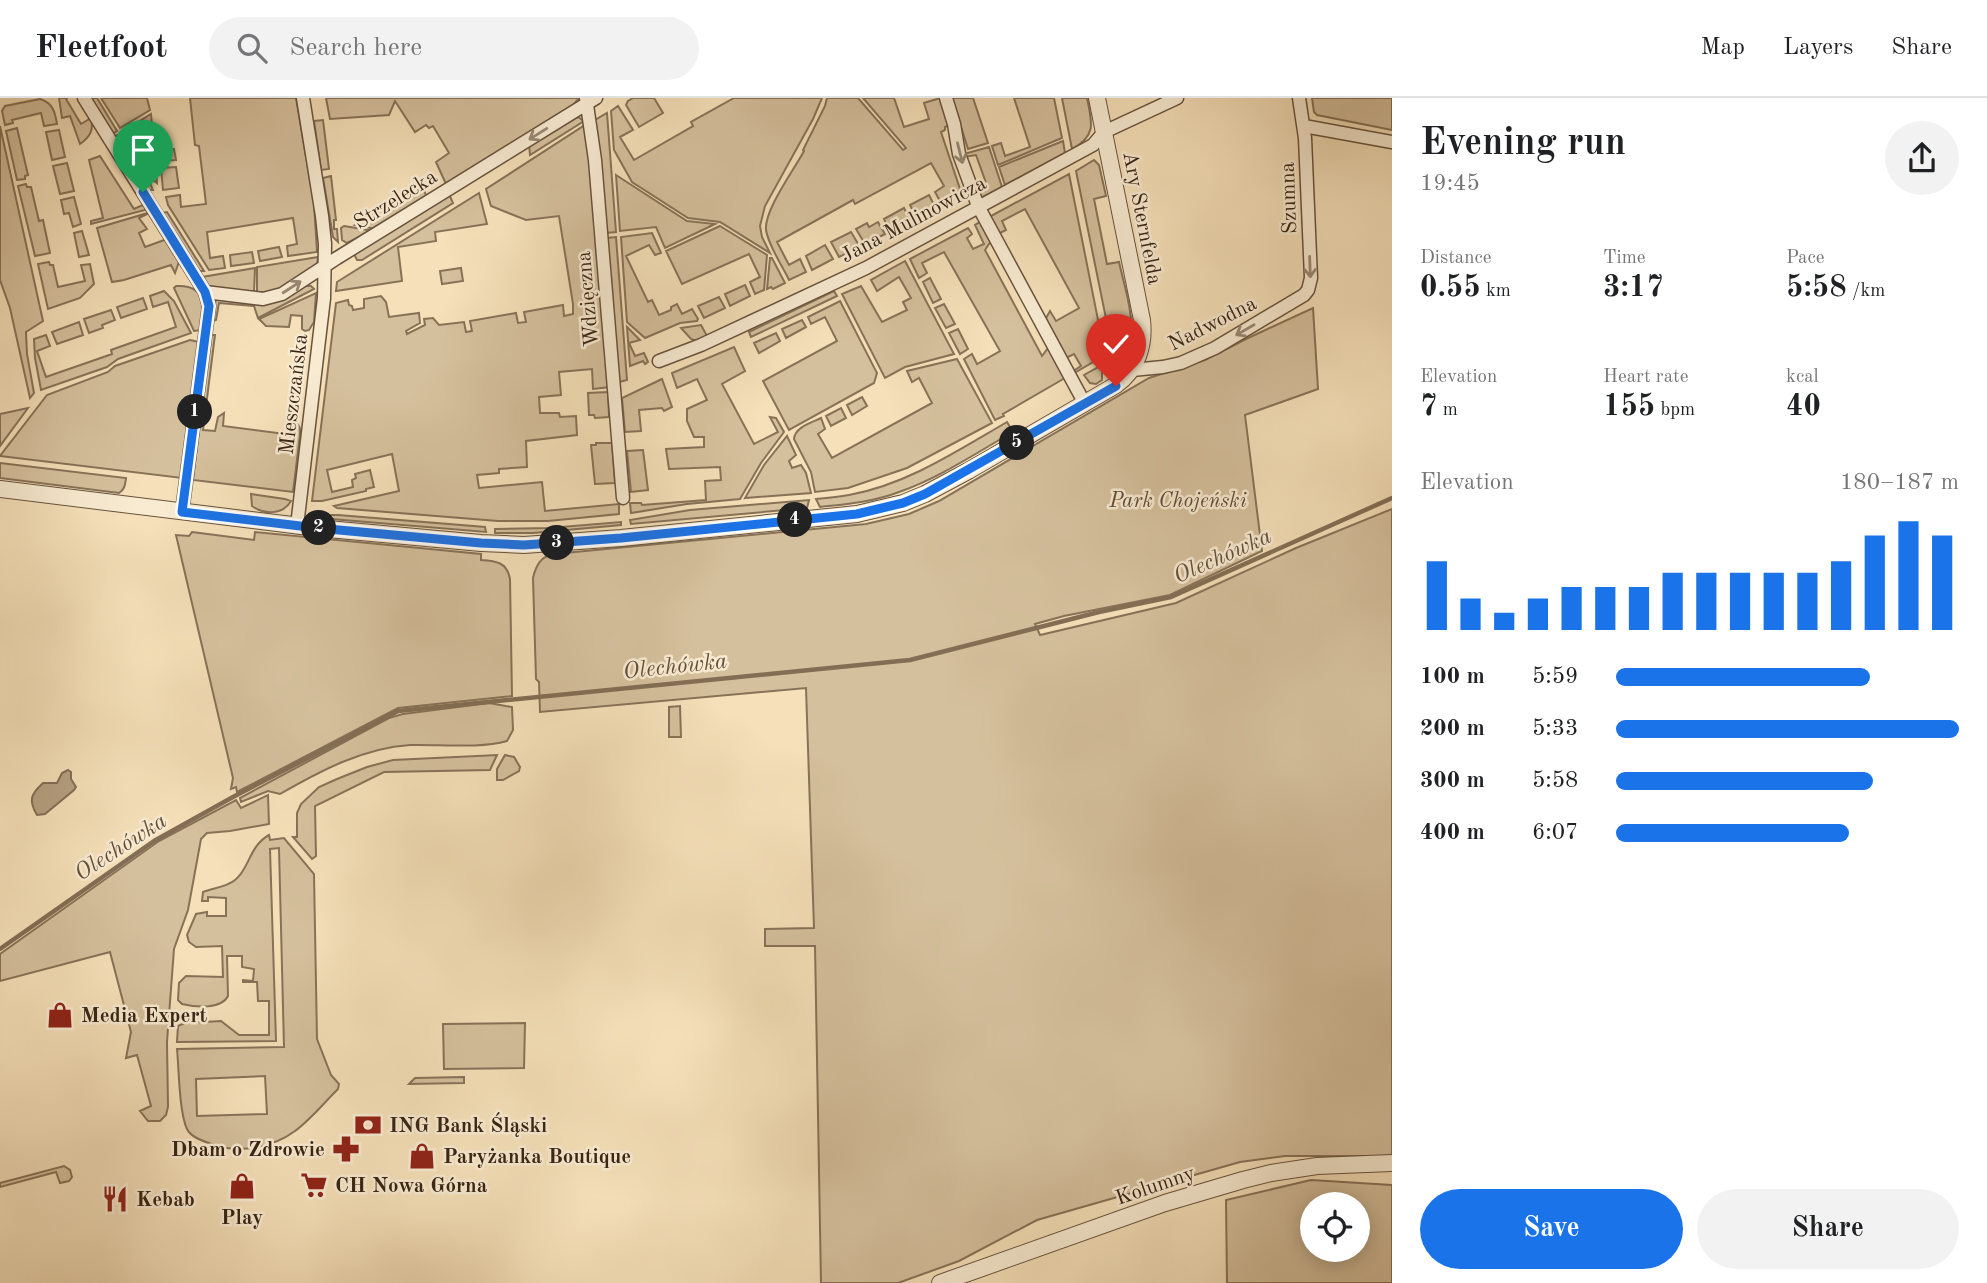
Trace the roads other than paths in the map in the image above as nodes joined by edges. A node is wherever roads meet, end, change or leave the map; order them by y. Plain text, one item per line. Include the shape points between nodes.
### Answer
1 (84, 98) edge
2 (303, 98) edge
3 (946, 98) edge
4 (1097, 98) edge
5 (1177, 98) edge
6 (1299, 98) edge
7 (589, 100) edge
8 (1304, 126) junction
9 (1104, 132) junction
10 (1392, 142) edge
11 (978, 206) junction
12 (325, 266) junction
13 (205, 292) junction
14 (1304, 295) joint
15 (659, 361) dead end
16 (1132, 370) junction
17 (1085, 404) junction
18 (0, 489) edge
19 (623, 498) dead end
20 (182, 512) junction
21 (297, 526) junction
22 (1392, 1163) edge
23 (940, 1283) edge

1 - 13 street
2 - 12 street, Mieszczańska via 322,216
3 -> 11 street
4 - 9 street, Ary Sternfelda
5 - 9 street, Jana Mulinowicza
6 - 8 street, Szumna
7 -> 12 street, Strzelecka
7 - 19 street, Wdzięczna
8 - 10 street
8 -> 14 street, Szumna via 1311,278
9 - 11 street, Jana Mulinowicza via 1093,145
9 - 16 street, Ary Sternfelda via 1143,330
11 - 15 street, Jana Mulinowicza via 866,268
11 - 17 street
13 -> 12 street, Strzelecka via 273,298
12 - 21 street, Mieszczańska
13 - 20 street via 209,306
14 -> 16 street, Nadwodna via 1181,363
16 - 17 street via 1116,386
17 - 21 street via 925,494 857,514 524,545
18 - 20 street
20 - 21 street
22 - 23 street, Kolumny via 1317,1166 1243,1180

